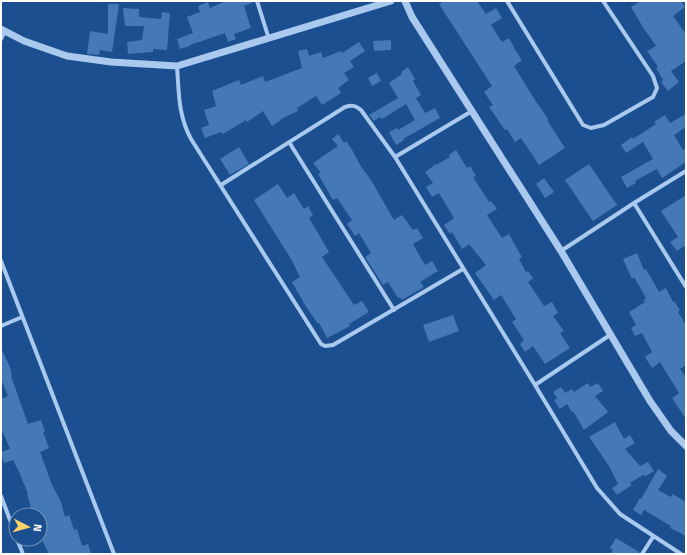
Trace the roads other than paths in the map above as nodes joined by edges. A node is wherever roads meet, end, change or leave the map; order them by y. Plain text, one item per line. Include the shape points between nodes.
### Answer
1 (257, 1) edge
2 (391, 1) edge
3 (405, 1) edge
4 (507, 1) edge
5 (603, 1) edge
6 (3, 30) edge
7 (270, 39) junction
8 (1, 40) edge
9 (178, 66) junction
10 (472, 111) junction
11 (289, 142) junction
12 (395, 157) junction
13 (686, 171) edge
14 (221, 185) junction
15 (634, 203) junction
16 (561, 251) junction
17 (1, 261) edge
18 (463, 269) junction
19 (686, 287) edge
20 (394, 310) junction
21 (22, 317) junction
22 (1, 326) edge
23 (610, 335) junction
24 (535, 385) junction
25 (686, 446) edge
26 (1, 496) edge
27 (8, 515) edge
28 (653, 537) junction
29 (114, 554) edge
30 (642, 554) edge
31 (681, 554) edge

1 - 7 street
2 - 7 street
3 - 10 street via 412,17
4 - 5 street via 583,125 592,128 604,125 652,97 657,88 653,76
6 - 8 street
6 - 9 street via 24,41 67,56 111,62
7 - 9 street
9 - 14 street via 181,112 185,127
10 - 12 street
10 - 16 street
11 - 12 street via 352,105 361,110
11 - 14 street
11 - 20 street
12 - 18 street
13 - 15 street
14 - 20 street via 321,344 333,345
15 - 16 street
15 - 19 street
16 - 23 street
17 - 21 street
18 - 20 street
18 - 24 street
21 - 22 street
21 - 29 street
23 - 24 street
23 - 25 street via 659,415
24 - 28 street via 597,488 620,514
26 - 27 street
28 - 30 street
28 - 31 street

